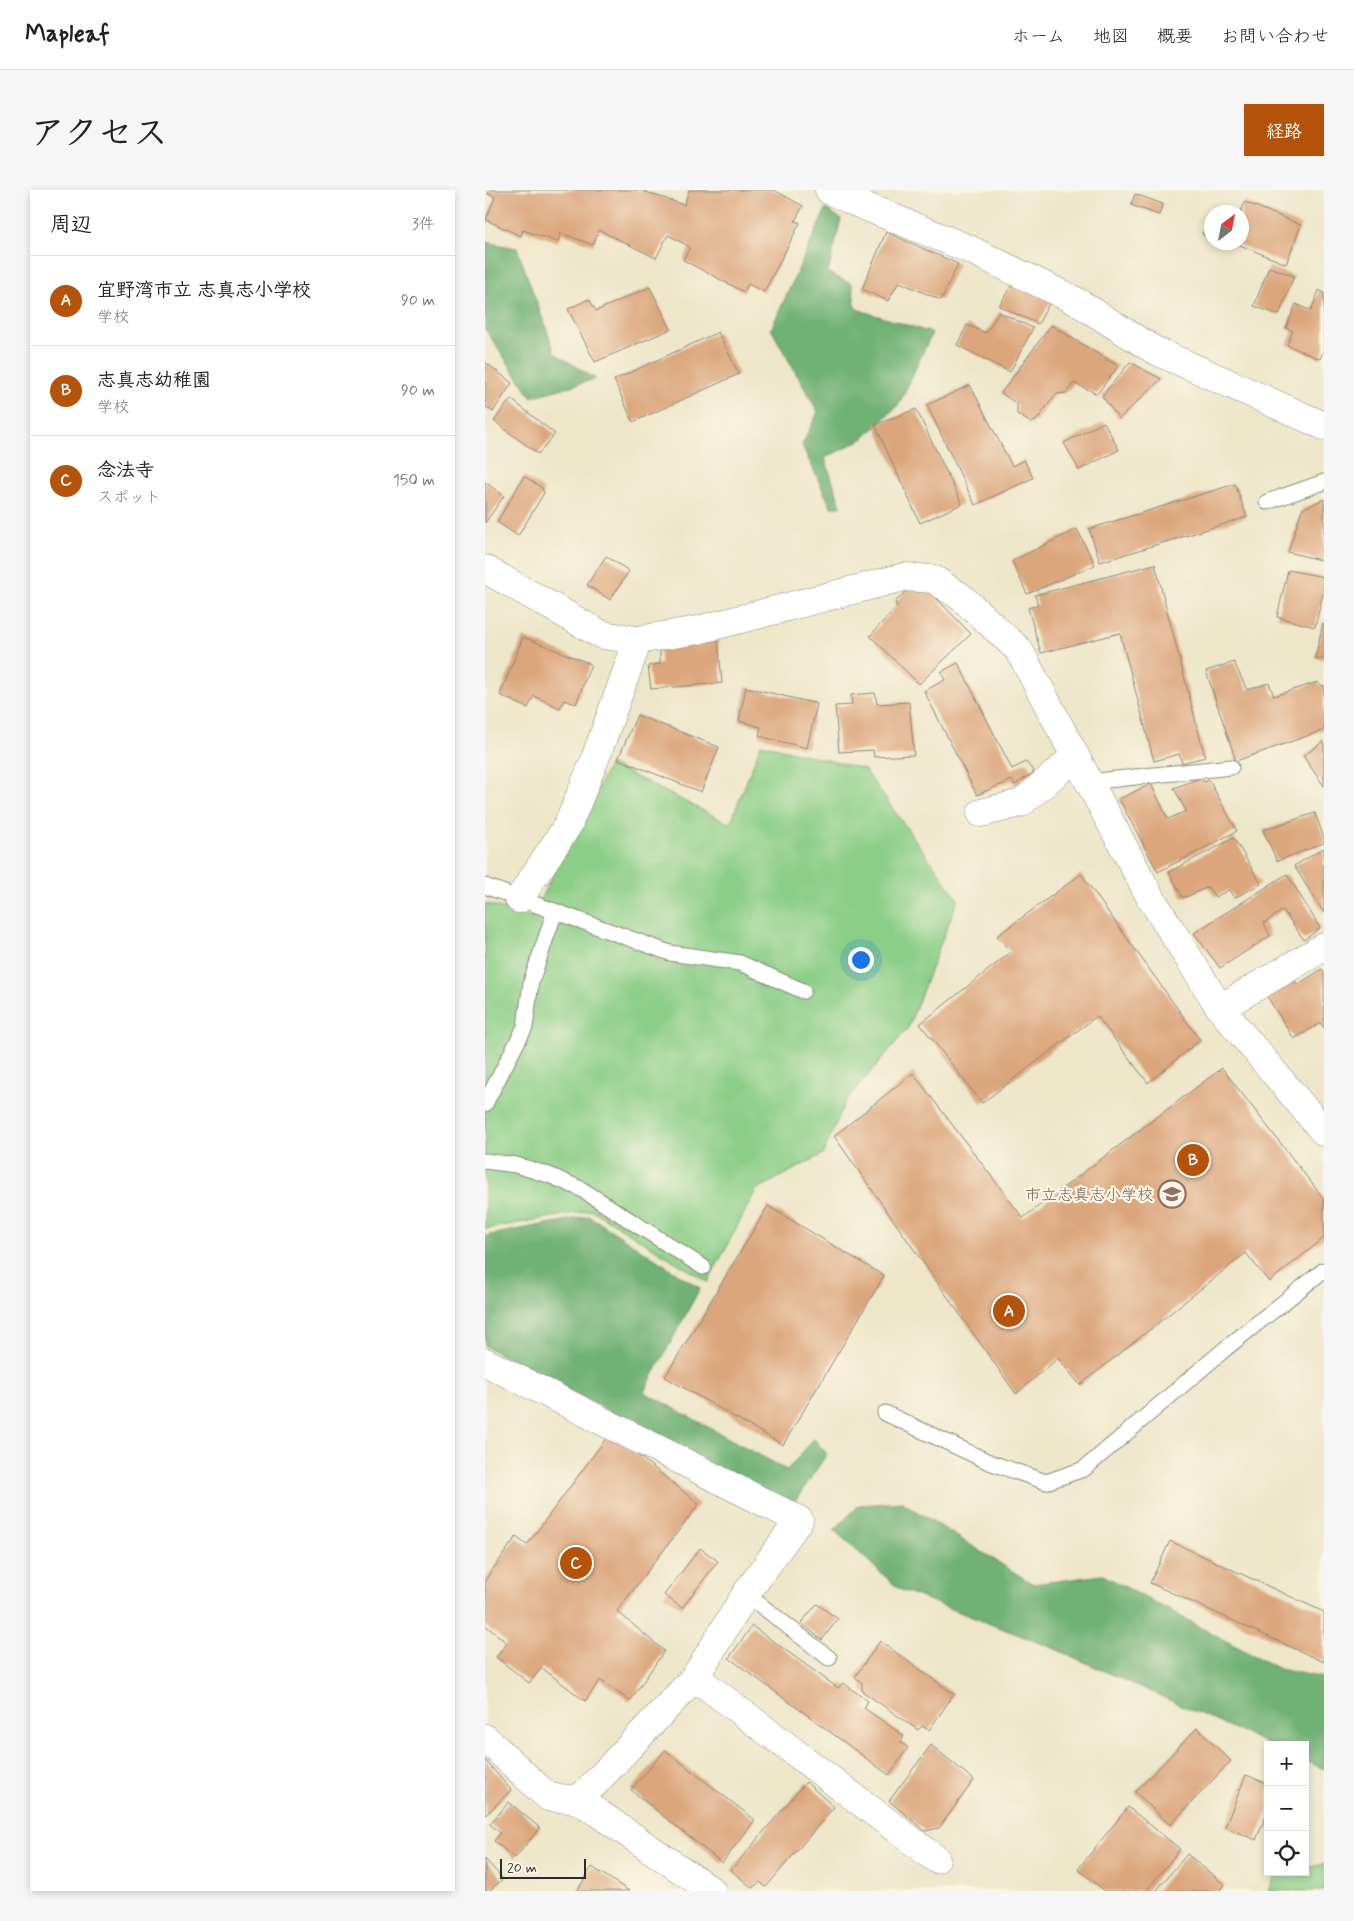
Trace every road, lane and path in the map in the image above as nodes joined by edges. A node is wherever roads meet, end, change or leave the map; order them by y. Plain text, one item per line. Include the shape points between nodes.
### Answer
1 (829, 190) edge
2 (1324, 426) edge
3 (1324, 482) edge
4 (1267, 502) dead end
5 (485, 569) edge
6 (638, 640) junction
7 (1075, 757) junction
8 (1231, 767) dead end
9 (1088, 782) junction
10 (981, 813) dead end
11 (485, 886) edge
12 (519, 899) junction
13 (555, 911) junction
14 (1324, 947) edge
15 (803, 991) dead end
16 (1220, 1008) junction
17 (485, 1104) edge
18 (1324, 1132) edge
19 (485, 1161) edge
20 (703, 1267) dead end
21 (1324, 1270) edge
22 (485, 1362) edge
23 (885, 1413) dead end
24 (746, 1594) junction
25 (829, 1658) dead end
26 (695, 1677) junction
27 (485, 1738) edge
28 (579, 1800) junction
29 (936, 1859) dead end
30 (712, 1891) edge

1 - 2 street via 979,254 1076,301 1154,350
3 - 4 lane
5 - 6 street via 602,634
6 - 7 street via 698,630 905,577 933,580 961,597 1019,650
6 - 12 street via 568,825
7 - 9 street
7 - 10 street via 1021,803
8 - 9 lane
9 - 16 street via 1149,895
11 - 12 lane
12 - 13 lane
13 - 15 lane via 670,953 740,963
13 - 17 lane via 531,982 525,1027
14 - 16 street
16 - 18 street
19 - 20 lane via 549,1175 581,1190
21 - 23 lane via 1084,1469 1046,1482 989,1462
22 - 24 street via 799,1520
24 - 25 lane
24 - 26 street
26 - 28 street
26 - 29 street
27 - 28 street via 549,1797
28 - 30 street

